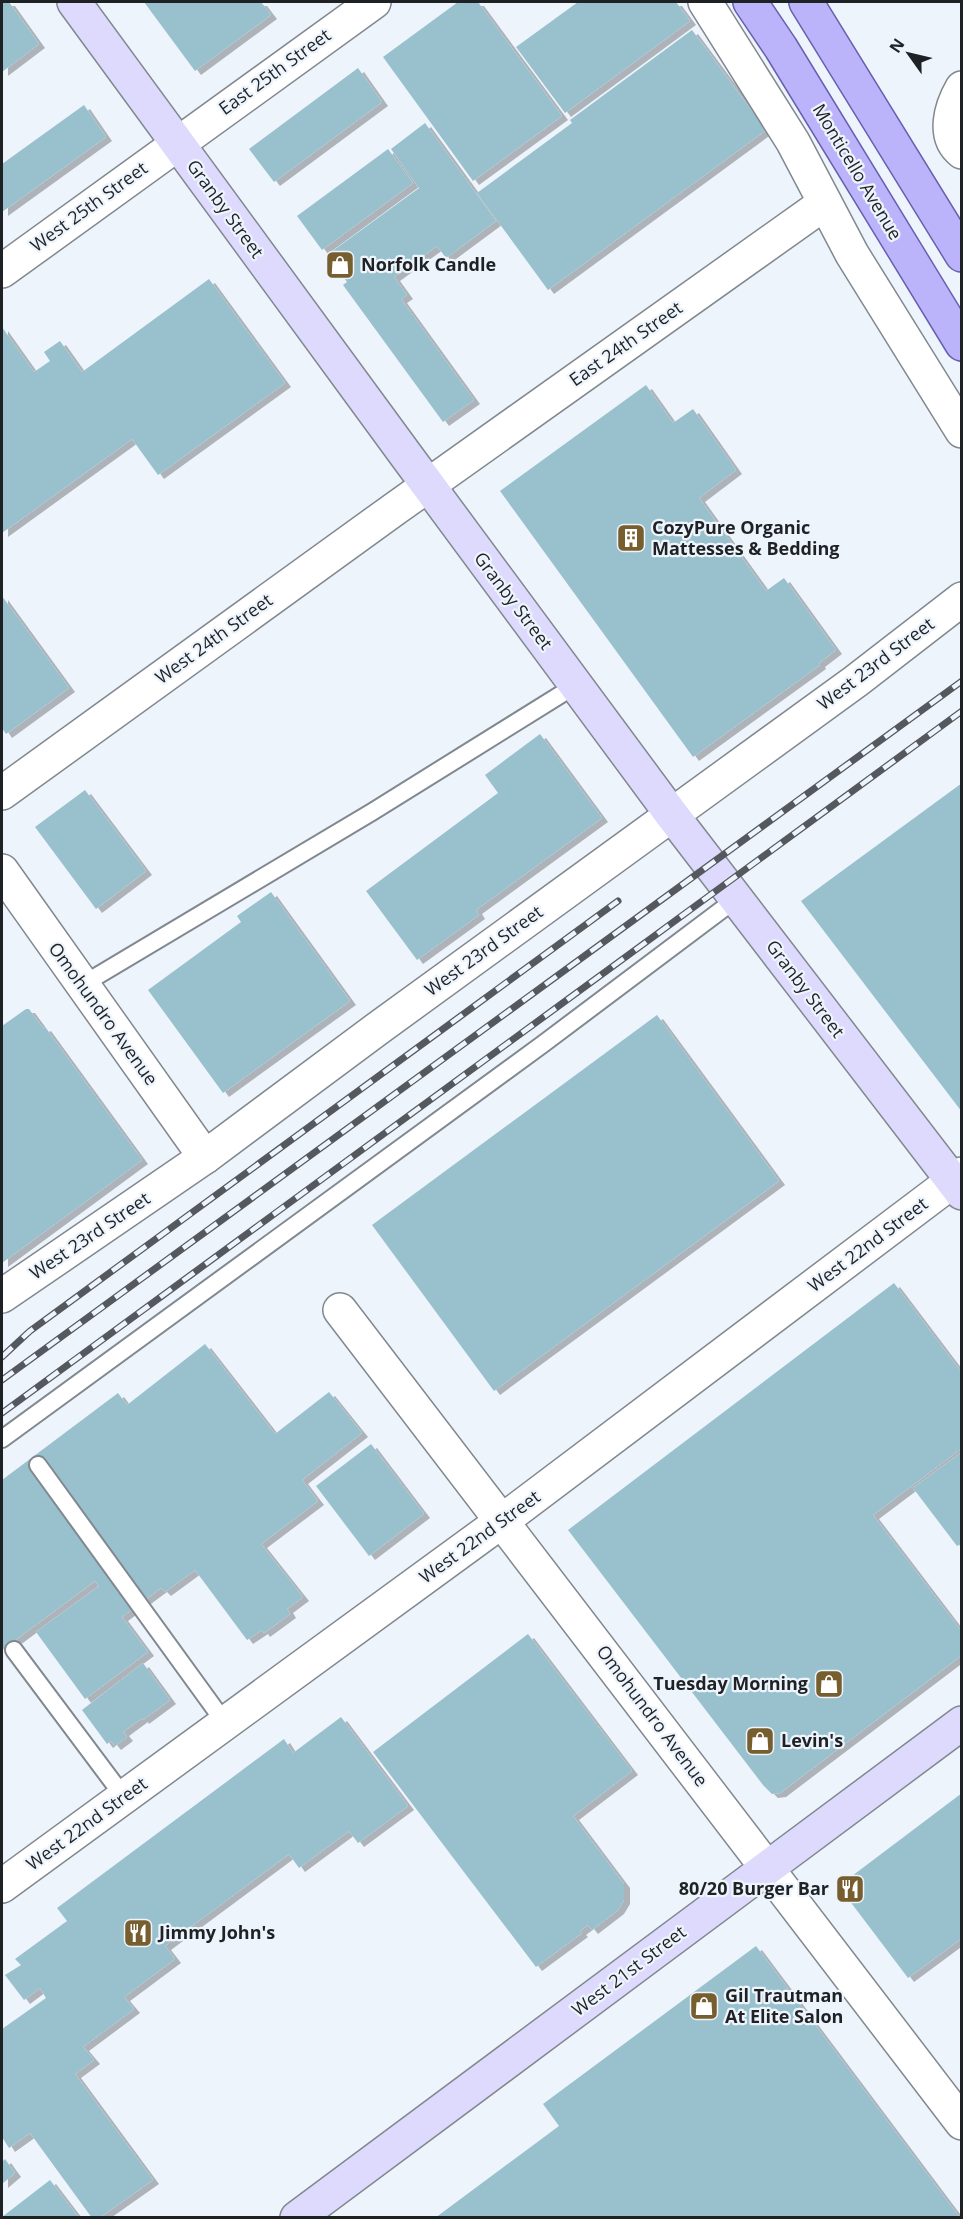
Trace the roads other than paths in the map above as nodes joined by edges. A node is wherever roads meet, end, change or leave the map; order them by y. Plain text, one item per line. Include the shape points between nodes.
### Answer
1 (74, 2) edge
2 (374, 2) edge
3 (705, 2) edge
4 (750, 2) edge
5 (806, 2) edge
6 (962, 88) edge
7 (177, 144) junction
8 (962, 152) edge
9 (825, 203) junction
10 (962, 255) edge
11 (2, 271) edge
12 (962, 344) edge
13 (962, 431) edge
14 (428, 485) junction
15 (962, 599) edge
16 (576, 685) junction
17 (2, 793) edge
18 (672, 814) junction
19 (2, 871) edge
20 (736, 899) junction
21 (82, 985) junction
22 (205, 1157) junction
23 (959, 1183) edge
24 (2, 1296) edge
25 (340, 1310) dead end
26 (2, 1439) edge
27 (38, 1465) dead end
28 (502, 1521) junction
29 (14, 1650) dead end
30 (225, 1723) junction
31 (962, 1723) edge
32 (124, 1797) junction
33 (768, 1869) junction
34 (2, 1886) edge
35 (962, 2123) edge
36 (297, 2217) edge

1 - 7 street, Granby Street
2 - 7 street, East 25th Street
3 - 9 street via 793,142
4 - 12 main road, Monticello Avenue
5 - 10 main road
6 - 8 street via 951,113 950,129 956,147
7 - 11 street, West 25th Street
7 - 14 street, Granby Street
9 - 13 street via 852,254
9 - 14 street, East 24th Street
14 - 16 street, Granby Street
14 - 17 street, West 24th Street
15 - 18 street, West 23rd Street
16 - 18 street, Granby Street
16 - 21 lane
18 - 20 street, Granby Street
18 - 22 street, West 23rd Street
19 - 21 street, Omohundro Avenue
20 - 23 street, Granby Street
20 - 26 lane
21 - 22 street, Omohundro Avenue
22 - 24 street, West 23rd Street
23 - 28 street, West 22nd Street
25 - 28 street, Omohundro Avenue
27 - 30 lane
28 - 30 street, West 22nd Street
28 - 33 street, Omohundro Avenue
29 - 32 lane
30 - 32 street, West 22nd Street
31 - 33 street, West 21st Street
32 - 34 street, West 22nd Street
33 - 35 street, Omohundro Avenue
33 - 36 street, West 21st Street

